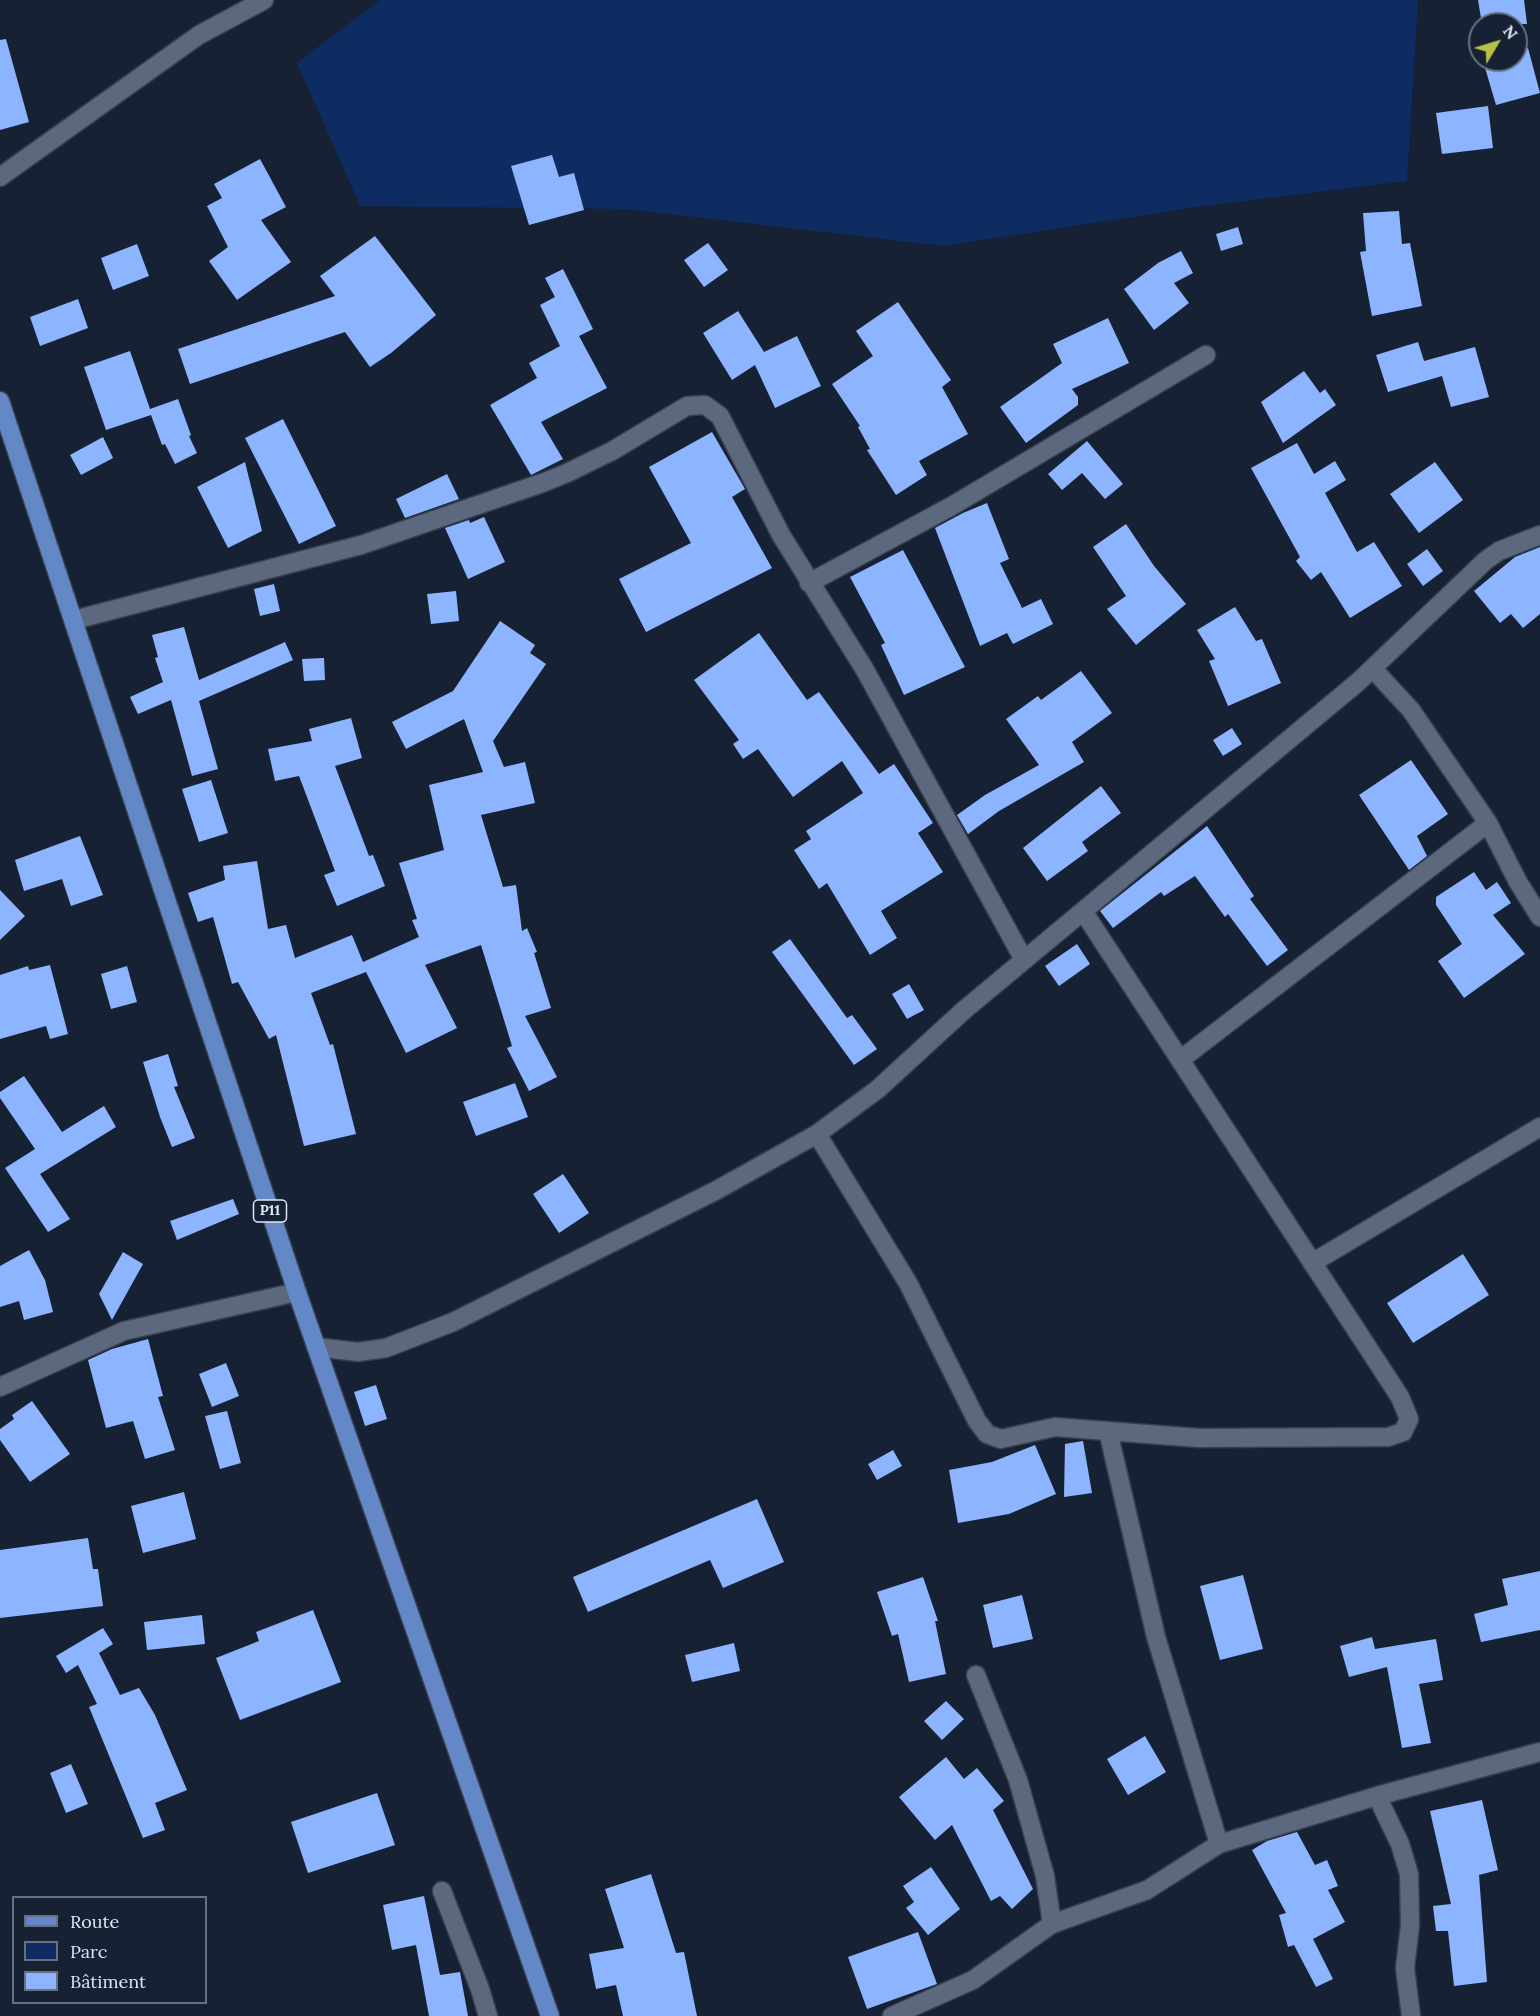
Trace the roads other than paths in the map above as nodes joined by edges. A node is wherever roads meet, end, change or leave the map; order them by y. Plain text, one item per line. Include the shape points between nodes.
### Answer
1 (264, 0) edge
2 (0, 177) edge
3 (1206, 355) dead end
4 (0, 401) edge
5 (1540, 535) edge
6 (809, 583) junction
7 (74, 620) junction
8 (1373, 669) junction
9 (1488, 823) junction
10 (1083, 911) junction
11 (1540, 917) edge
12 (1024, 960) junction
13 (1179, 1060) junction
14 (1540, 1127) edge
15 (818, 1134) junction
16 (1312, 1263) junction
17 (297, 1292) junction
18 (316, 1347) junction
19 (0, 1387) edge
20 (1108, 1431) junction
21 (976, 1675) dead end
22 (1540, 1752) edge
23 (1377, 1796) junction
24 (1218, 1844) junction
25 (442, 1891) dead end
26 (1052, 1924) junction
27 (488, 2016) edge
28 (550, 2016) edge
29 (892, 2016) edge
30 (1411, 2016) edge

1 - 2 street via 199,35
3 - 6 street via 970,496
4 - 7 main road, P11
5 - 8 street via 1499,551 1485,561
6 - 7 street via 720,416 705,405 687,406 612,451 544,482 361,545
6 - 12 street via 865,670
7 - 17 main road, P11
8 - 9 street via 1411,710
8 - 10 street
9 - 11 street
9 - 13 street
10 - 12 street
10 - 13 street
12 - 15 street via 878,1089
13 - 16 street
14 - 16 street
15 - 18 street via 717,1190 453,1322 386,1348 358,1352
15 - 20 street via 908,1283 987,1434 1001,1439 1055,1427
16 - 20 street via 1400,1397 1409,1419 1403,1432 1388,1437 1198,1438
17 - 18 main road, P11
17 - 19 street via 124,1331
18 - 28 main road, P11
20 - 24 street via 1156,1637
21 - 26 street via 1018,1780 1045,1876
22 - 23 street
23 - 24 street
23 - 30 street via 1400,1844 1409,1874 1410,1925 1405,1968
24 - 26 street via 1147,1890
25 - 27 street
26 - 29 street via 973,1980

